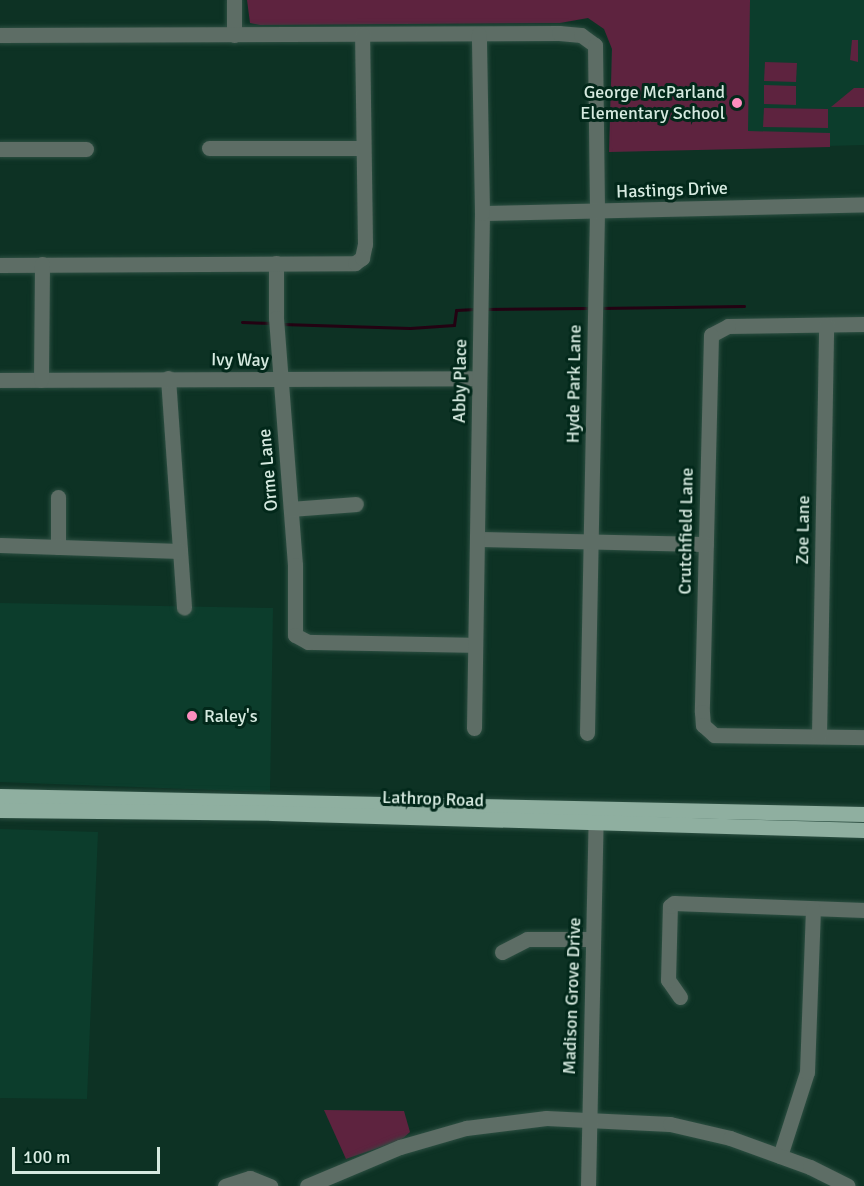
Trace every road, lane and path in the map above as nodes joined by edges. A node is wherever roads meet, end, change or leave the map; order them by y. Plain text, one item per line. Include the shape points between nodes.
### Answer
1 (234, 0) edge
2 (478, 34) junction
3 (0, 35) edge
4 (234, 35) junction
5 (362, 35) junction
6 (209, 148) dead end
7 (363, 148) junction
8 (0, 149) edge
9 (86, 149) dead end
10 (864, 204) edge
11 (597, 212) junction
12 (482, 213) junction
13 (276, 263) junction
14 (42, 264) junction
15 (0, 265) edge
16 (864, 324) edge
17 (826, 325) junction
18 (168, 378) junction
19 (479, 378) junction
20 (0, 380) edge
21 (41, 380) junction
22 (280, 380) junction
23 (58, 497) dead end
24 (356, 504) dead end
25 (291, 509) junction
26 (477, 539) junction
27 (591, 542) junction
28 (706, 544) junction
29 (0, 545) edge
30 (58, 547) junction
31 (180, 551) junction
32 (184, 607) dead end
33 (475, 645) junction
34 (474, 729) dead end
35 (587, 733) dead end
36 (819, 736) junction
37 (864, 737) edge
38 (0, 796) edge
39 (263, 806) junction
40 (596, 808) junction
41 (0, 810) edge
42 (864, 814) edge
43 (596, 824) junction
44 (864, 830) edge
45 (813, 909) junction
46 (864, 910) edge
47 (592, 939) junction
48 (502, 952) dead end
49 (680, 997) dead end
50 (588, 1119) junction
51 (780, 1156) junction
52 (225, 1186) edge
53 (270, 1186) edge
54 (307, 1186) edge
55 (588, 1186) edge
56 (848, 1186) edge

1 - 4 street
2 - 5 street
2 - 11 street, Hyde Park Lane via 559,33 588,38 597,51
2 - 12 street, Abby Place
3 - 4 street
4 - 5 street
5 - 7 street
6 - 7 street
7 - 13 street via 362,258 355,263
8 - 9 street
10 - 11 street, Hastings Drive
11 - 12 street, Hastings Drive
11 - 27 street, Hyde Park Lane
12 - 19 street, Abby Place
13 - 14 street
13 - 22 street, Orme Lane
14 - 15 street
14 - 21 street
16 - 17 street
17 - 28 street, Crutchfield Lane via 728,326 713,332
17 - 36 street, Zoe Lane
18 - 21 street, Ivy Way
18 - 22 street, Ivy Way
18 - 31 street
19 - 22 street, Ivy Way
19 - 26 street, Abby Place
20 - 21 street, Ivy Way
22 - 25 street, Orme Lane
23 - 30 street
24 - 25 street
25 - 33 street, Orme Lane via 295,565 293,630 300,640
26 - 27 street
26 - 33 street, Abby Place
27 - 28 street
27 - 35 street, Hyde Park Lane
28 - 36 street, Crutchfield Lane via 702,712 708,731 726,736
29 - 30 street
30 - 31 street
31 - 32 street
33 - 34 street, Abby Place
36 - 37 street
38 - 39 main road, Lathrop Road
39 - 40 main road, Lathrop Road
39 - 41 main road, Lathrop Road
39 - 43 main road, Lathrop Road
40 - 42 main road, Lathrop Road
40 - 43 street, Madison Grove Drive
43 - 44 main road, Lathrop Road
43 - 47 street, Madison Grove Drive
45 - 46 street
45 - 49 street via 670,906 668,980
45 - 51 street via 807,1072
47 - 48 street via 527,939
47 - 50 street, Madison Grove Drive
50 - 51 street via 670,1124 730,1138
50 - 54 street via 546,1118 466,1128 399,1147
50 - 55 street, Madison Grove Drive
51 - 56 street
52 - 53 street via 250,1178

